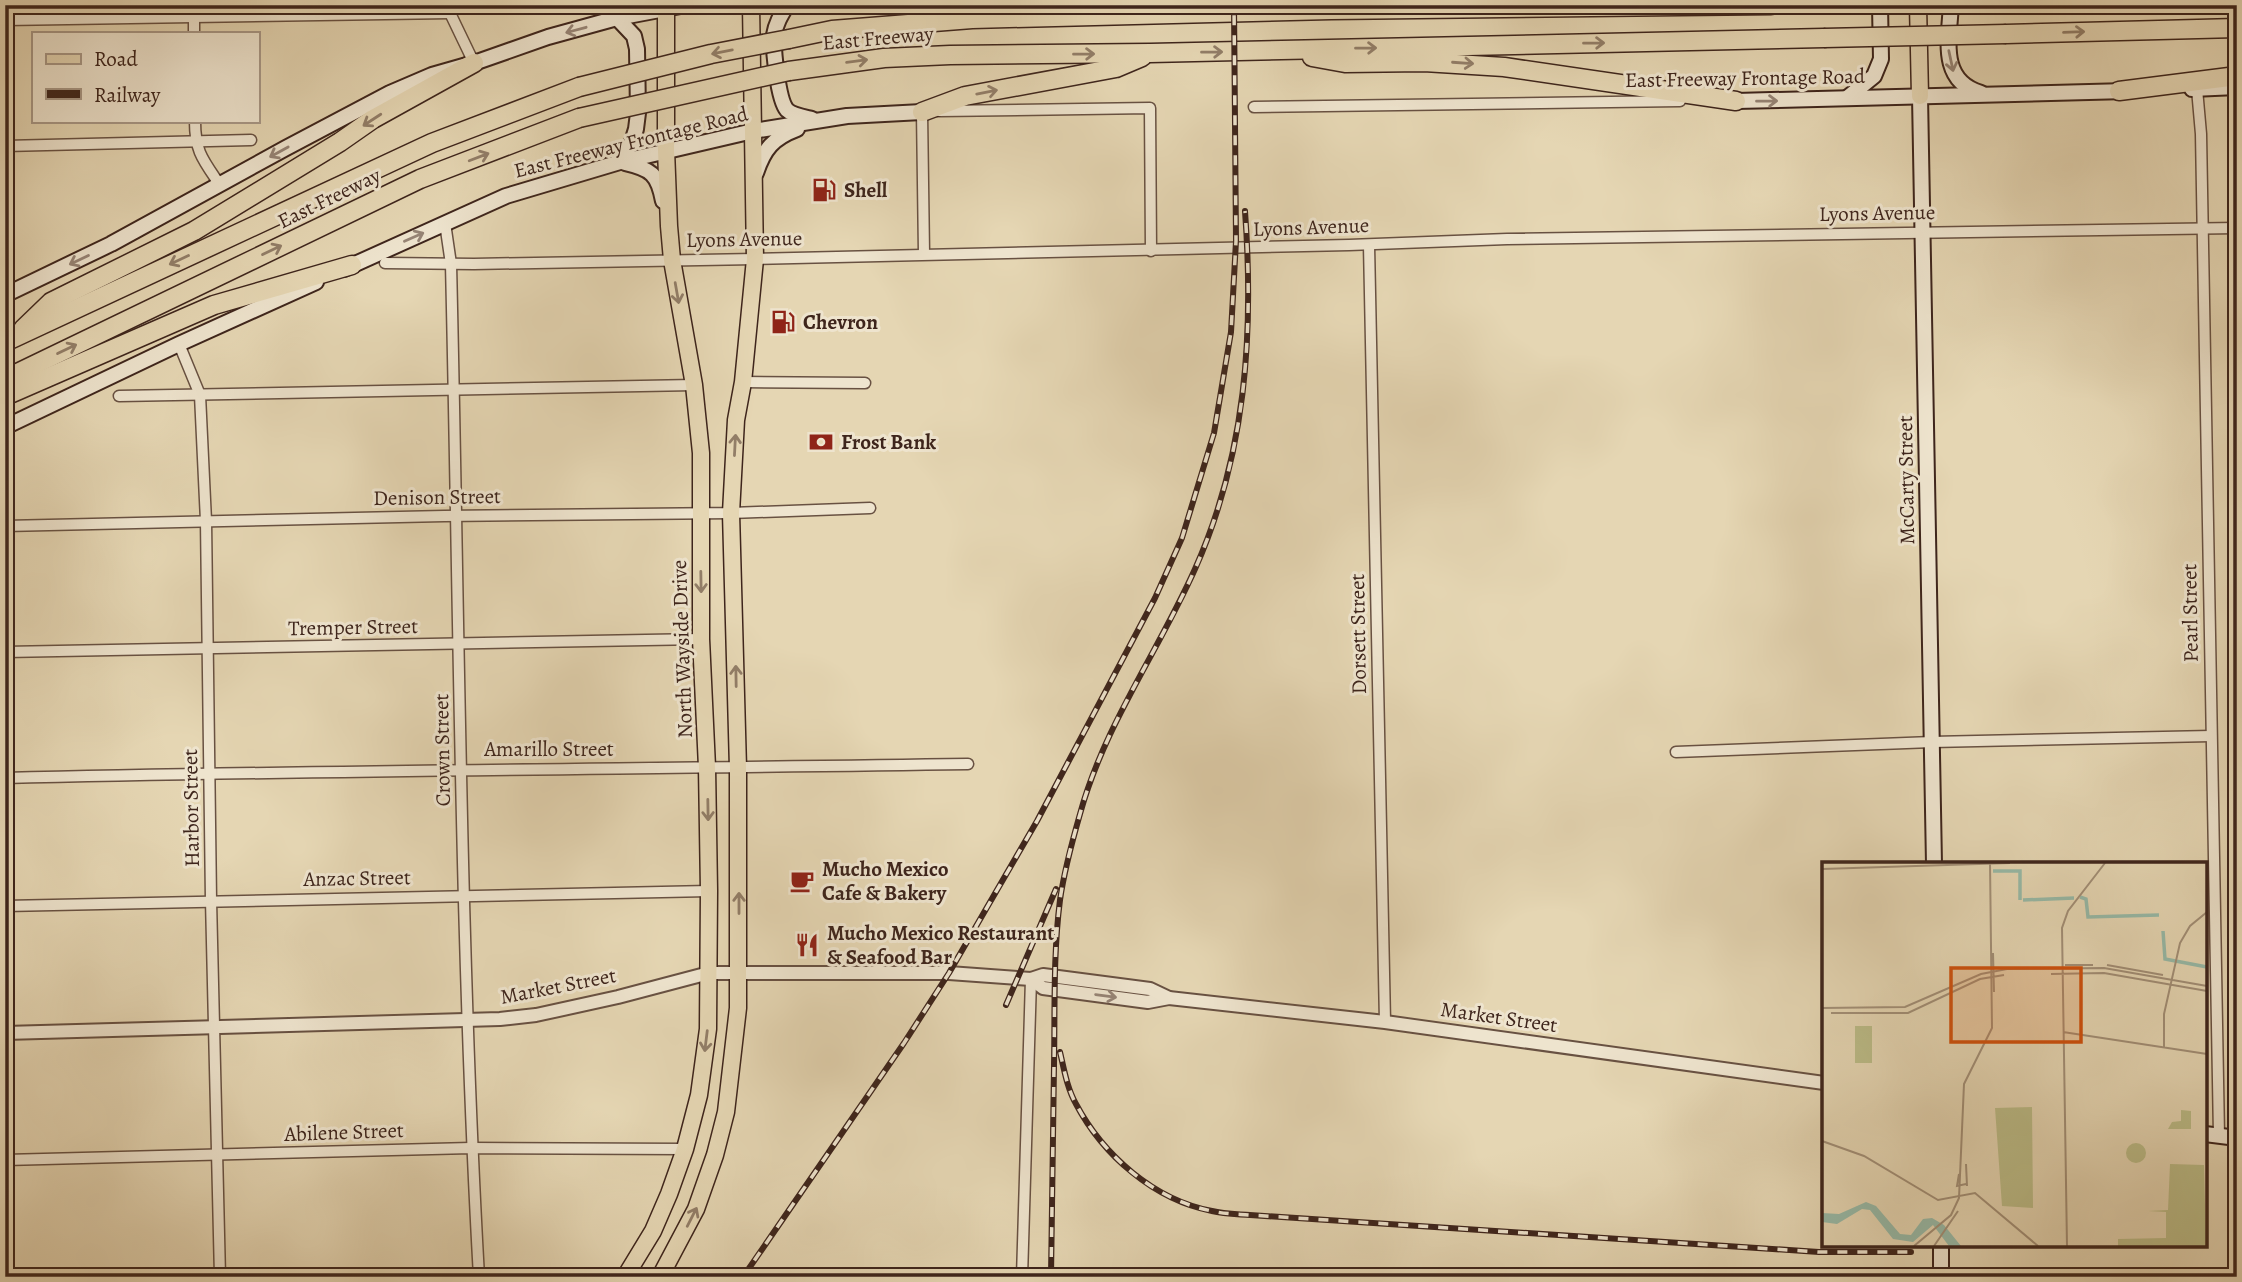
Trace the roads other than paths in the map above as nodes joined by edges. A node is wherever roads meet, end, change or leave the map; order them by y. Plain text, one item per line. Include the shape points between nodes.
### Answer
1 (638, 5) edge
2 (687, 5) edge
3 (751, 5) edge
4 (787, 5) edge
5 (1196, 5) edge
6 (1375, 5) edge
7 (1771, 5) edge
8 (1880, 5) edge
9 (1918, 5) edge
10 (1951, 5) edge
11 (666, 7) edge
12 (450, 9) edge
13 (1331, 10) junction
14 (194, 11) edge
15 (1296, 12) junction
16 (617, 18) junction
17 (5, 19) edge
18 (2237, 28) edge
19 (194, 32) edge
20 (1274, 50) junction
21 (1150, 53) junction
22 (474, 63) junction
23 (2237, 76) edge
24 (2237, 87) edge
25 (2197, 89) junction
26 (2119, 91) junction
27 (1920, 96) junction
28 (1990, 96) junction
29 (1845, 99) junction
30 (1736, 101) junction
31 (1254, 107) dead end
32 (922, 112) junction
33 (820, 120) junction
34 (195, 122) edge
35 (753, 131) junction
36 (251, 140) dead end
37 (195, 142) junction
38 (5, 146) edge
39 (666, 150) junction
40 (620, 162) junction
41 (754, 181) junction
42 (220, 185) junction
43 (445, 223) junction
44 (669, 226) junction
45 (2203, 228) junction
46 (2237, 228) edge
47 (1922, 231) junction
48 (1369, 245) junction
49 (1151, 251) junction
50 (924, 254) junction
51 (755, 259) junction
52 (672, 260) junction
53 (386, 264) dead end
54 (452, 264) junction
55 (352, 265) junction
56 (5, 295) edge
57 (10, 340) edge
58 (179, 344) junction
59 (5, 379) edge
60 (743, 382) junction
61 (865, 383) dead end
62 (694, 384) junction
63 (454, 388) junction
64 (5, 394) edge
65 (200, 395) junction
66 (119, 396) dead end
67 (5, 427) edge
68 (870, 509) dead end
69 (732, 513) junction
70 (700, 514) junction
71 (457, 516) junction
72 (206, 521) junction
73 (5, 526) edge
74 (701, 639) junction
75 (460, 644) junction
76 (207, 649) junction
77 (5, 652) edge
78 (2211, 736) junction
79 (1932, 742) junction
80 (1676, 752) dead end
81 (968, 764) dead end
82 (707, 767) junction
83 (738, 768) junction
84 (461, 769) junction
85 (210, 773) junction
86 (5, 778) edge
87 (1934, 862) edge
88 (709, 891) junction
89 (464, 896) junction
90 (211, 900) junction
91 (5, 906) edge
92 (739, 971) junction
93 (709, 973) junction
94 (1031, 979) junction
95 (468, 1020) junction
96 (1385, 1022) junction
97 (215, 1027) junction
98 (5, 1033) edge
99 (1822, 1083) edge
100 (2212, 1135) edge
101 (2237, 1138) edge
102 (471, 1148) junction
103 (685, 1149) junction
104 (218, 1155) junction
105 (5, 1160) edge
106 (1941, 1247) edge
107 (220, 1277) edge
108 (464, 1277) edge
109 (479, 1277) edge
110 (547, 1277) edge
111 (625, 1277) edge
112 (660, 1277) edge
113 (1022, 1277) edge
114 (1941, 1277) edge

1 - 16 main road
2 - 11 main road
3 - 35 main road
4 - 33 main road via 774,36 779,93 787,110
5 - 15 highway
6 - 13 highway
7 - 13 highway, East Freeway
8 - 29 main road via 1881,59 1874,76
9 - 27 main road
10 -> 28 main road via 1952,71 1963,85
11 - 16 main road
11 - 39 main road, North Wayside Drive
12 - 14 street
12 - 22 street
13 - 15 highway, East Freeway
14 - 17 street
14 - 19 street
15 -> 57 highway, East Freeway, bridge via 972,19 832,30 579,87 432,143
16 -> 22 main road
16 - 40 main road via 634,36 637,49 636,129
20 -> 18 highway, East Freeway, bridge
21 -> 20 highway, East Freeway
20 -> 30 highway via 1345,63 1504,67
32 -> 21 highway via 965,96 1116,68
59 -> 21 highway, East Freeway, bridge via 420,179 579,118 789,71 884,58
22 -> 42 main road via 390,93
22 -> 57 highway via 373,118 194,231 51,302
23 - 26 highway
24 - 25 main road, East Freeway Frontage Road
25 - 26 main road, East Freeway Frontage Road
25 - 45 street, Pearl Street
26 - 28 main road, East Freeway Frontage Road
27 - 28 main road, East Freeway Frontage Road
27 - 29 main road, East Freeway Frontage Road
27 - 47 main road, McCarty Street
30 -> 29 main road, East Freeway Frontage Road
30 - 31 street, East Freeway Frontage Road
32 - 33 main road, East Freeway Frontage Road
32 - 49 street, East Freeway Frontage Road via 1150,108
32 - 50 street
33 - 35 main road, East Freeway Frontage Road
33 - 41 main road via 783,134 771,145
34 - 37 street
35 - 39 main road, East Freeway Frontage Road
35 - 41 main road
36 - 37 street
37 - 38 street
37 - 42 street
39 - 40 main road, East Freeway Frontage Road
39 - 44 main road, North Wayside Drive
40 - 43 main road, East Freeway Frontage Road via 512,194
40 - 44 main road via 643,168 655,177
41 - 51 main road
42 -> 56 main road
43 - 54 street, Crown Street
55 -> 43 main road, East Freeway Frontage Road
44 - 52 main road, North Wayside Drive
45 - 46 street, Lyons Avenue
45 - 47 street, Lyons Avenue
45 - 78 street, Pearl Street
47 - 48 street, Lyons Avenue
47 - 79 main road, McCarty Street
48 - 49 street, Lyons Avenue
48 - 96 street, Dorsett Street
49 - 50 street, Lyons Avenue
50 - 51 street, Lyons Avenue
51 - 52 street, Lyons Avenue
51 - 60 main road
52 - 54 street, Lyons Avenue
52 -> 62 main road, North Wayside Drive
53 - 54 street, Lyons Avenue
54 - 63 street, Crown Street
55 - 58 main road, East Freeway Frontage Road
55 - 64 highway via 214,305
58 - 65 street, Harbor Street
58 - 67 main road, East Freeway Frontage Road
60 - 61 street
69 -> 60 main road via 736,420
62 - 63 street
62 - 70 main road, North Wayside Drive via 701,453
63 - 65 street
63 - 71 street, Crown Street
65 - 66 street
65 - 72 street, Harbor Street
68 - 69 street, Denison Street
69 - 70 street, Denison Street
83 -> 69 main road
70 - 71 street, Denison Street
70 -> 74 main road, North Wayside Drive
71 - 72 street, Denison Street
71 - 75 street, Crown Street
72 - 73 street, Denison Street
72 - 76 street, Harbor Street
74 - 75 street, Tremper Street
74 - 82 main road, North Wayside Drive
75 - 76 street, Tremper Street
75 - 84 street, Crown Street
76 - 77 street, Tremper Street
76 - 85 street, Harbor Street
78 - 79 street
78 - 100 street, Pearl Street via 2217,910
79 - 80 street
79 - 87 main road, McCarty Street
81 - 83 street, Amarillo Street
82 - 83 street, Amarillo Street
82 - 84 street, Amarillo Street
82 -> 88 main road, North Wayside Drive
92 -> 83 main road
84 - 85 street, Amarillo Street
84 - 89 street, Crown Street
85 - 86 street, Amarillo Street
85 - 90 street, Harbor Street
88 - 89 street, Anzac Street
88 - 93 main road, North Wayside Drive
89 - 90 street, Anzac Street
89 - 95 street, Crown Street
90 - 91 street, Anzac Street
90 - 97 street, Harbor Street
92 - 93 street, Market Street
92 - 94 street, Market Street via 949,973
112 -> 92 main road via 696,1209 715,1155 730,1087
93 - 95 street, Market Street via 536,1015
93 -> 103 main road, North Wayside Drive via 708,1029
94 - 96 street, Market Street via 1043,988 1148,1002 1169,998
94 - 113 street
95 - 97 street, Market Street
95 - 102 street, Crown Street
96 - 99 street, Market Street
97 - 98 street, Market Street
97 - 104 street, Harbor Street
100 - 101 main road
102 - 103 street, Abilene Street
102 - 104 street, Abilene Street
102 - 109 street, Crown Street
103 - 111 main road, North Wayside Drive via 653,1231
104 - 105 street, Abilene Street
104 - 107 street, Harbor Street
106 - 114 main road
108 - 109 street
109 - 110 street

